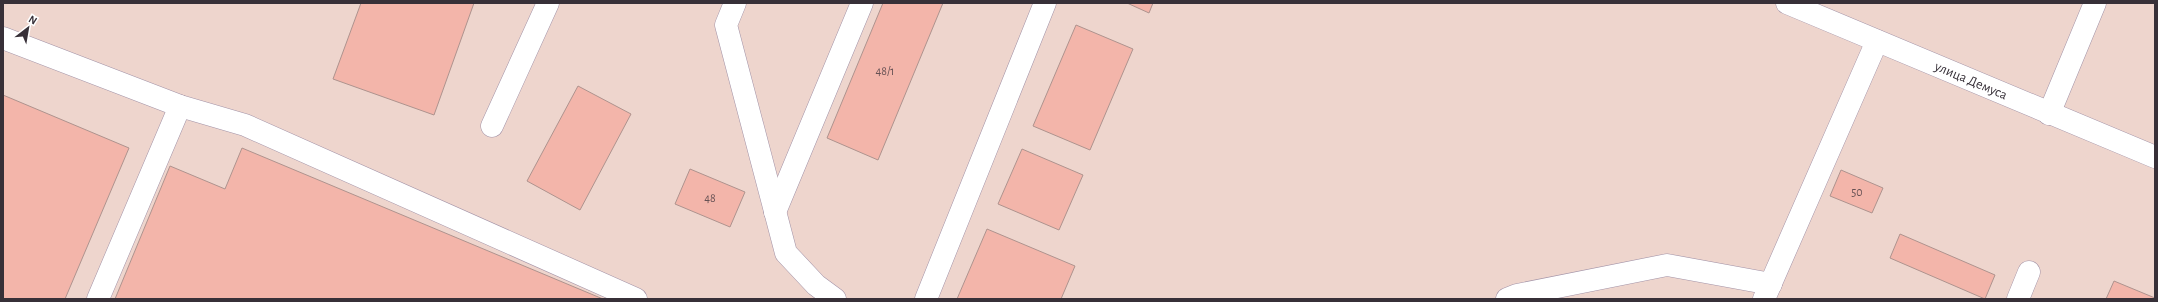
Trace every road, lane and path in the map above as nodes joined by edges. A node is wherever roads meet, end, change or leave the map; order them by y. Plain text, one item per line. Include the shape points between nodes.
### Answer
1 (548, 3) edge
2 (735, 3) edge
3 (862, 3) edge
4 (1045, 3) edge
5 (1787, 3) edge
6 (2095, 3) edge
7 (1813, 8) edge
8 (3, 38) edge
9 (1877, 41) junction
10 (180, 106) junction
11 (2049, 114) junction
12 (492, 126) dead end
13 (2155, 157) edge
14 (775, 212) junction
15 (2029, 272) dead end
16 (1767, 291) edge
17 (98, 299) edge
18 (636, 299) edge
19 (835, 299) edge
20 (926, 299) edge
21 (1507, 299) edge
22 (2018, 299) edge

1 - 12 street
2 - 14 street via 726,25
3 - 14 street
4 - 20 street
5 - 7 street, улица Демуса
6 - 11 street
7 - 9 street, улица Демуса
8 - 10 street
9 - 11 street, улица Демуса
9 - 16 street
10 - 17 street
10 - 18 street via 245,125
11 - 13 street, улица Демуса
14 - 19 street via 786,253 816,285
15 - 22 street
16 - 21 street via 1667,265

